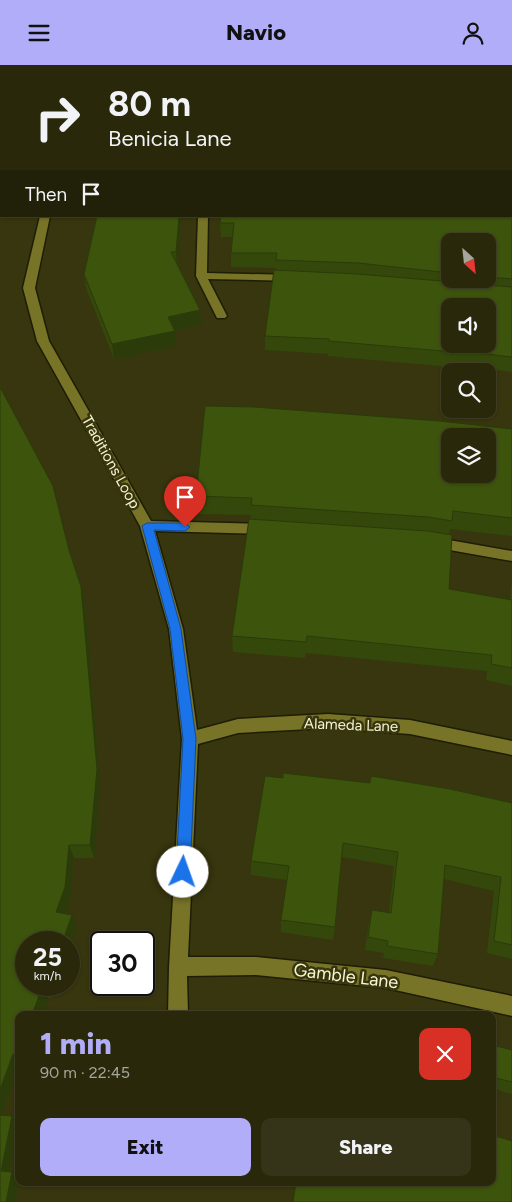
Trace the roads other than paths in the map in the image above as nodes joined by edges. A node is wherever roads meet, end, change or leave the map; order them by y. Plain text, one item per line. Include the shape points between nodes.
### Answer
1 (45, 217) edge
2 (203, 217) edge
3 (201, 276) junction
4 (309, 279) edge
5 (221, 316) dead end
6 (147, 526) junction
7 (280, 530) edge
8 (415, 540) edge
9 (512, 556) edge
10 (190, 739) junction
11 (512, 748) edge
12 (178, 967) junction
13 (512, 1006) edge
14 (178, 1011) edge

1 - 6 street, Traditions Loop via 30,288 43,341
2 - 3 street
3 - 4 street
3 - 5 street
6 - 7 street
6 - 10 street, Traditions Loop via 176,629
8 - 9 street
10 - 11 street, Alameda Lane via 238,726 328,721 410,727
10 - 12 street, Traditions Loop
12 - 13 street, Gamble Lane via 256,966 386,979
12 - 14 street, Traditions Loop

